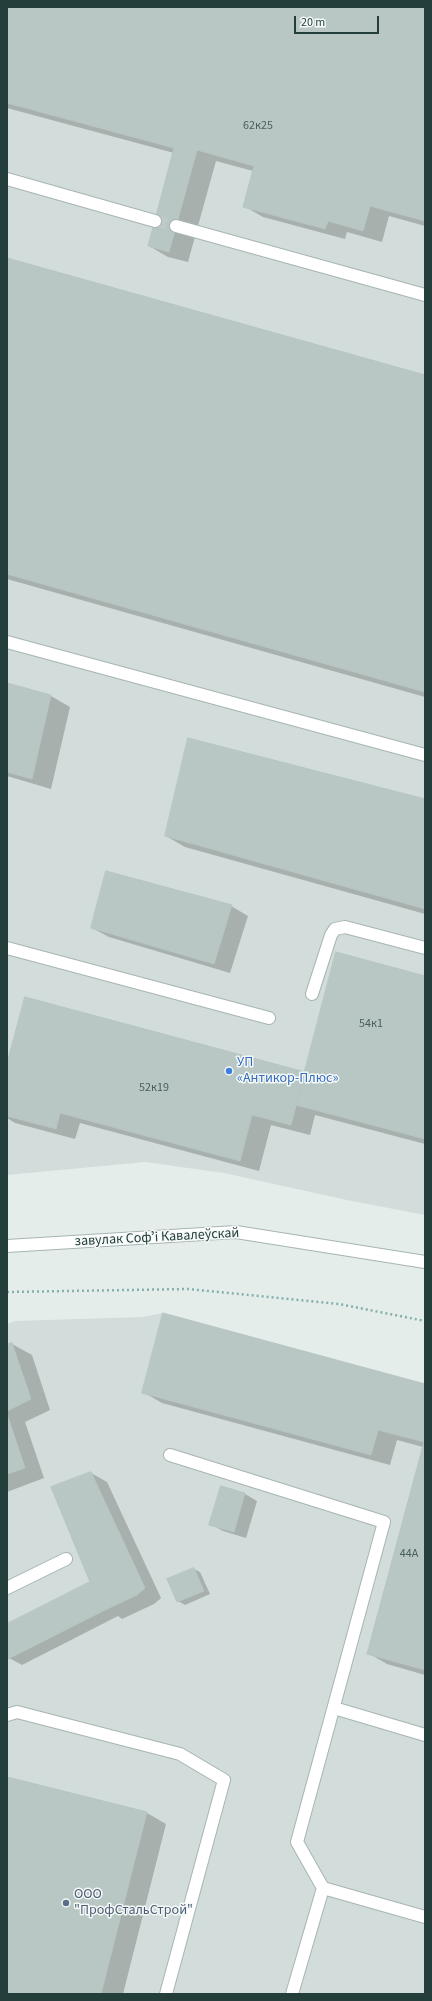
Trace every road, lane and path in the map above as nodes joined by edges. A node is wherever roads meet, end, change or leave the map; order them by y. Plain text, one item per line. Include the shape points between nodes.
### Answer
1 (7, 179) edge
2 (155, 221) tunnel mouth
3 (176, 226) tunnel mouth
4 (425, 295) edge
5 (7, 642) edge
6 (425, 755) edge
7 (7, 948) edge
8 (425, 948) edge
9 (312, 994) dead end
10 (269, 1018) dead end
11 (7, 1246) edge
12 (425, 1262) edge
13 (7, 1292) edge
14 (425, 1321) edge
15 (170, 1455) dead end
16 (66, 1559) dead end
17 (7, 1588) edge
18 (334, 1708) junction
19 (7, 1715) edge
20 (425, 1735) edge
21 (323, 1888) junction
22 (425, 1917) edge
23 (166, 1994) edge
24 (292, 1994) edge

1 - 2 street
3 - 4 street
5 - 6 street
7 - 10 street
8 - 9 street via 345,927 335,929 330,935
11 - 12 street, завулак Софʼі Кавалеўскай via 236,1232
13 - 14 path via 188,1289 339,1304
15 - 18 street via 384,1522
16 - 17 street
18 - 20 street
18 - 21 street via 298,1842
19 - 23 street via 17,1712 180,1754 224,1780
21 - 22 street
21 - 24 street

